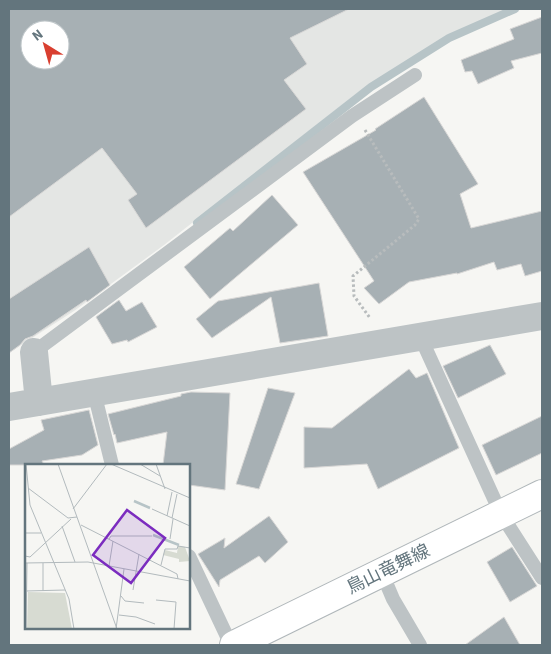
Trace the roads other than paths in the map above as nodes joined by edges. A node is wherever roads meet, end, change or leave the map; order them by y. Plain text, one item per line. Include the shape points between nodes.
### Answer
1 (415, 75) dead end
2 (542, 316) edge
3 (420, 336) junction
4 (34, 352) joint
5 (94, 392) junction
6 (40, 402) junction
7 (9, 407) edge
8 (112, 464) edge
9 (542, 494) edge
10 (502, 514) junction
11 (190, 558) edge
12 (382, 572) junction
13 (542, 578) edge
14 (232, 645) edge
15 (420, 645) edge

1 - 4 lane via 355,115
2 - 3 street
3 - 5 street
3 - 10 lane
4 - 6 street
5 - 6 street
5 - 8 lane
6 - 7 street
9 - 10 main road, 鳥山竜舞線
10 - 12 main road, 鳥山竜舞線
10 - 13 lane
11 - 14 lane
12 - 14 main road, 鳥山竜舞線
12 - 15 lane via 393,600

